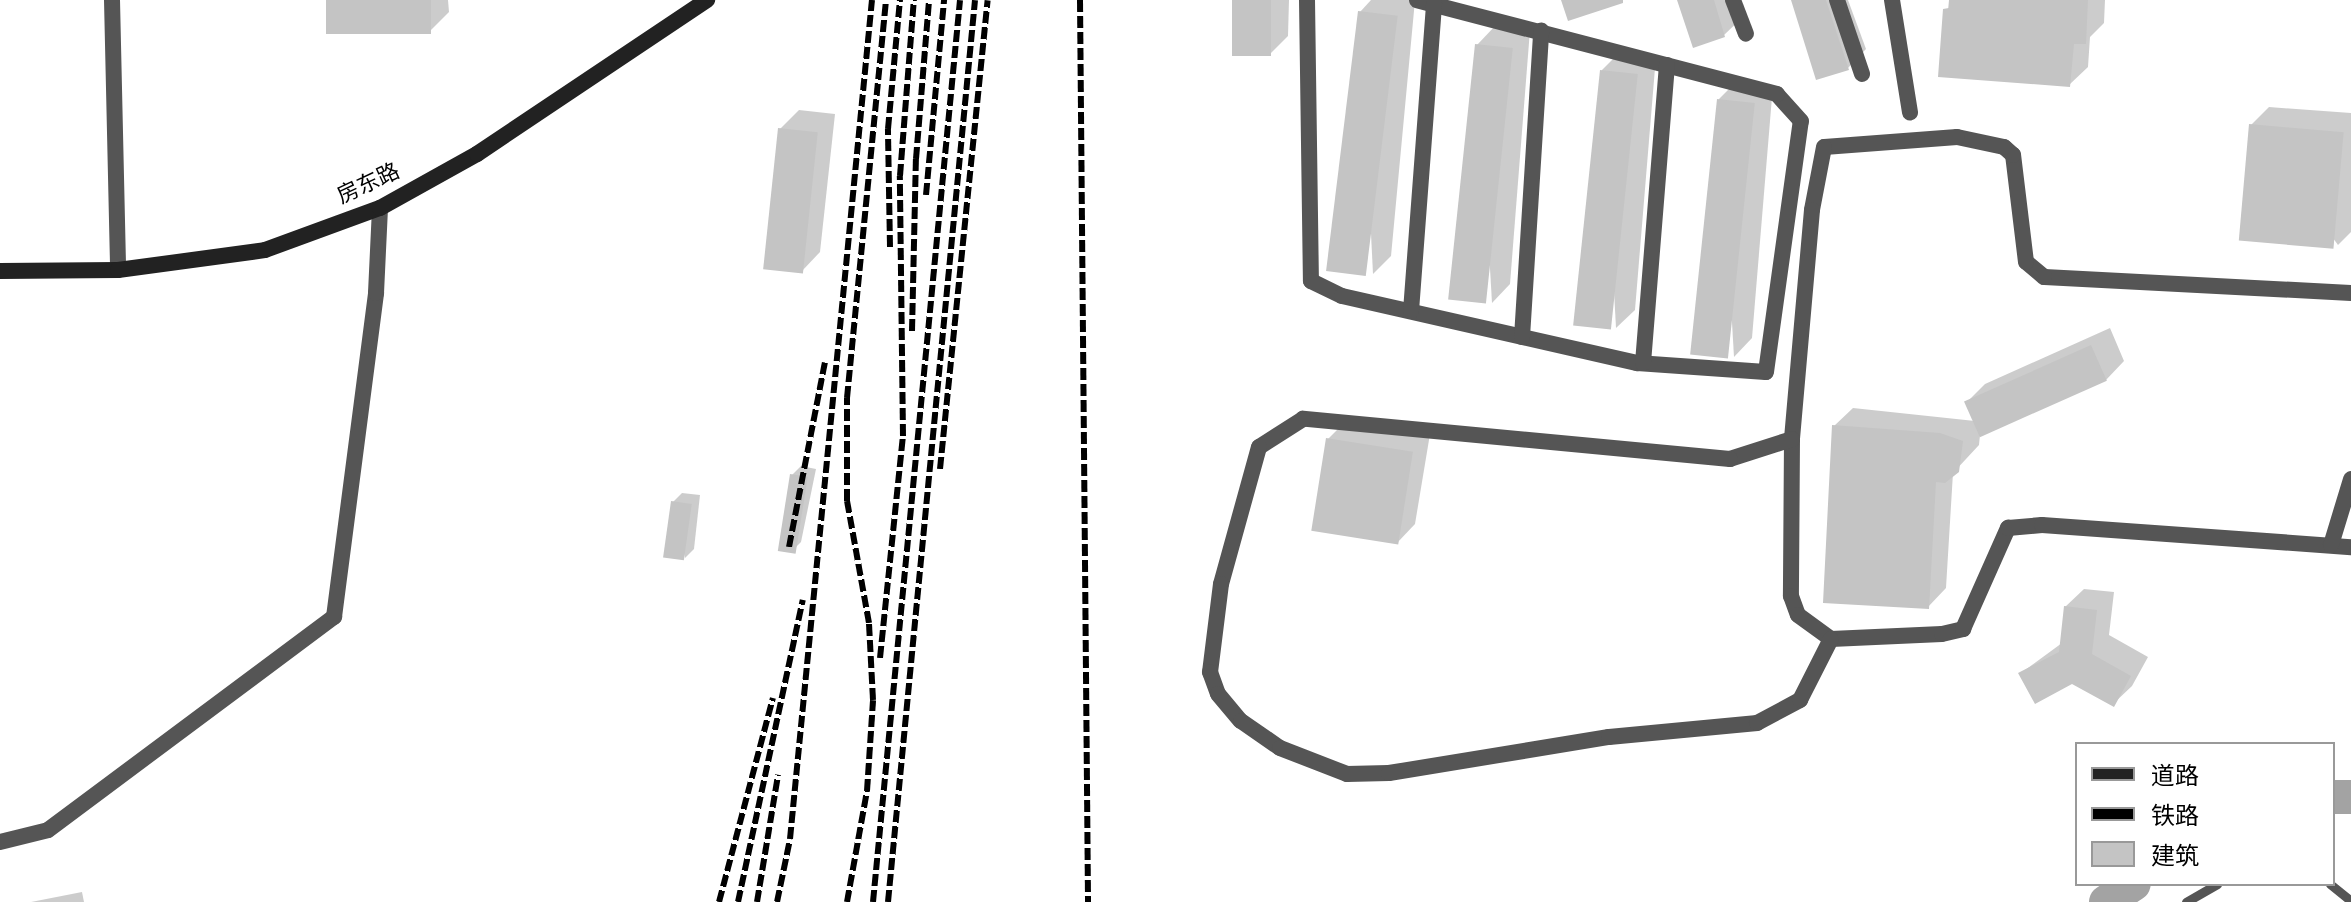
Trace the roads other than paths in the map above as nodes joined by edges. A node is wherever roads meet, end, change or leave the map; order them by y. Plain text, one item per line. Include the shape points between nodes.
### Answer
1 (112, 0) edge
2 (707, 0) edge
3 (1307, 0) edge
4 (1733, 0) edge
5 (1837, 0) edge
6 (1892, 0) edge
7 (1426, 2) edge
8 (1541, 31) junction
9 (1746, 34) dead end
10 (1667, 65) junction
11 (1862, 74) dead end
12 (1910, 113) dead end
13 (380, 208) junction
14 (118, 270) junction
15 (0, 271) edge
16 (2351, 293) edge
17 (1411, 311) junction
18 (1522, 337) junction
19 (1643, 363) junction
20 (1792, 439) junction
21 (2351, 479) edge
22 (2331, 545) junction
23 (2351, 547) edge
24 (1831, 639) junction
25 (0, 842) edge
26 (2214, 886) edge
27 (2332, 886) edge
28 (2351, 901) edge
29 (2186, 902) edge

1 - 14 street
2 - 13 main road, 房东路 via 477,154
3 - 17 street via 1311,281 1342,296
4 - 9 street
5 - 11 street
6 - 12 street
7 - 8 street
7 - 17 street
8 - 10 street
8 - 18 street
10 - 19 street
10 - 19 street via 1777,94 1801,121 1766,372
13 - 14 main road, 房东路 via 265,250
13 - 25 street via 376,293 334,617 48,830
14 - 15 main road, 房东路
16 - 20 street via 2044,277 2026,262 2013,155 2004,147 1957,137 1824,147 1812,210
17 - 18 street
18 - 19 street
20 - 24 street via 1791,596 1798,615
20 - 24 street via 1730,459 1303,419 1259,447 1221,584 1210,672 1218,694 1241,721 1280,748 1347,774 1389,773 1609,737 1757,723 1800,700
21 - 22 street
22 - 23 street
22 - 24 street via 2042,525 2008,528 1963,629
26 - 29 lane
27 - 28 lane

